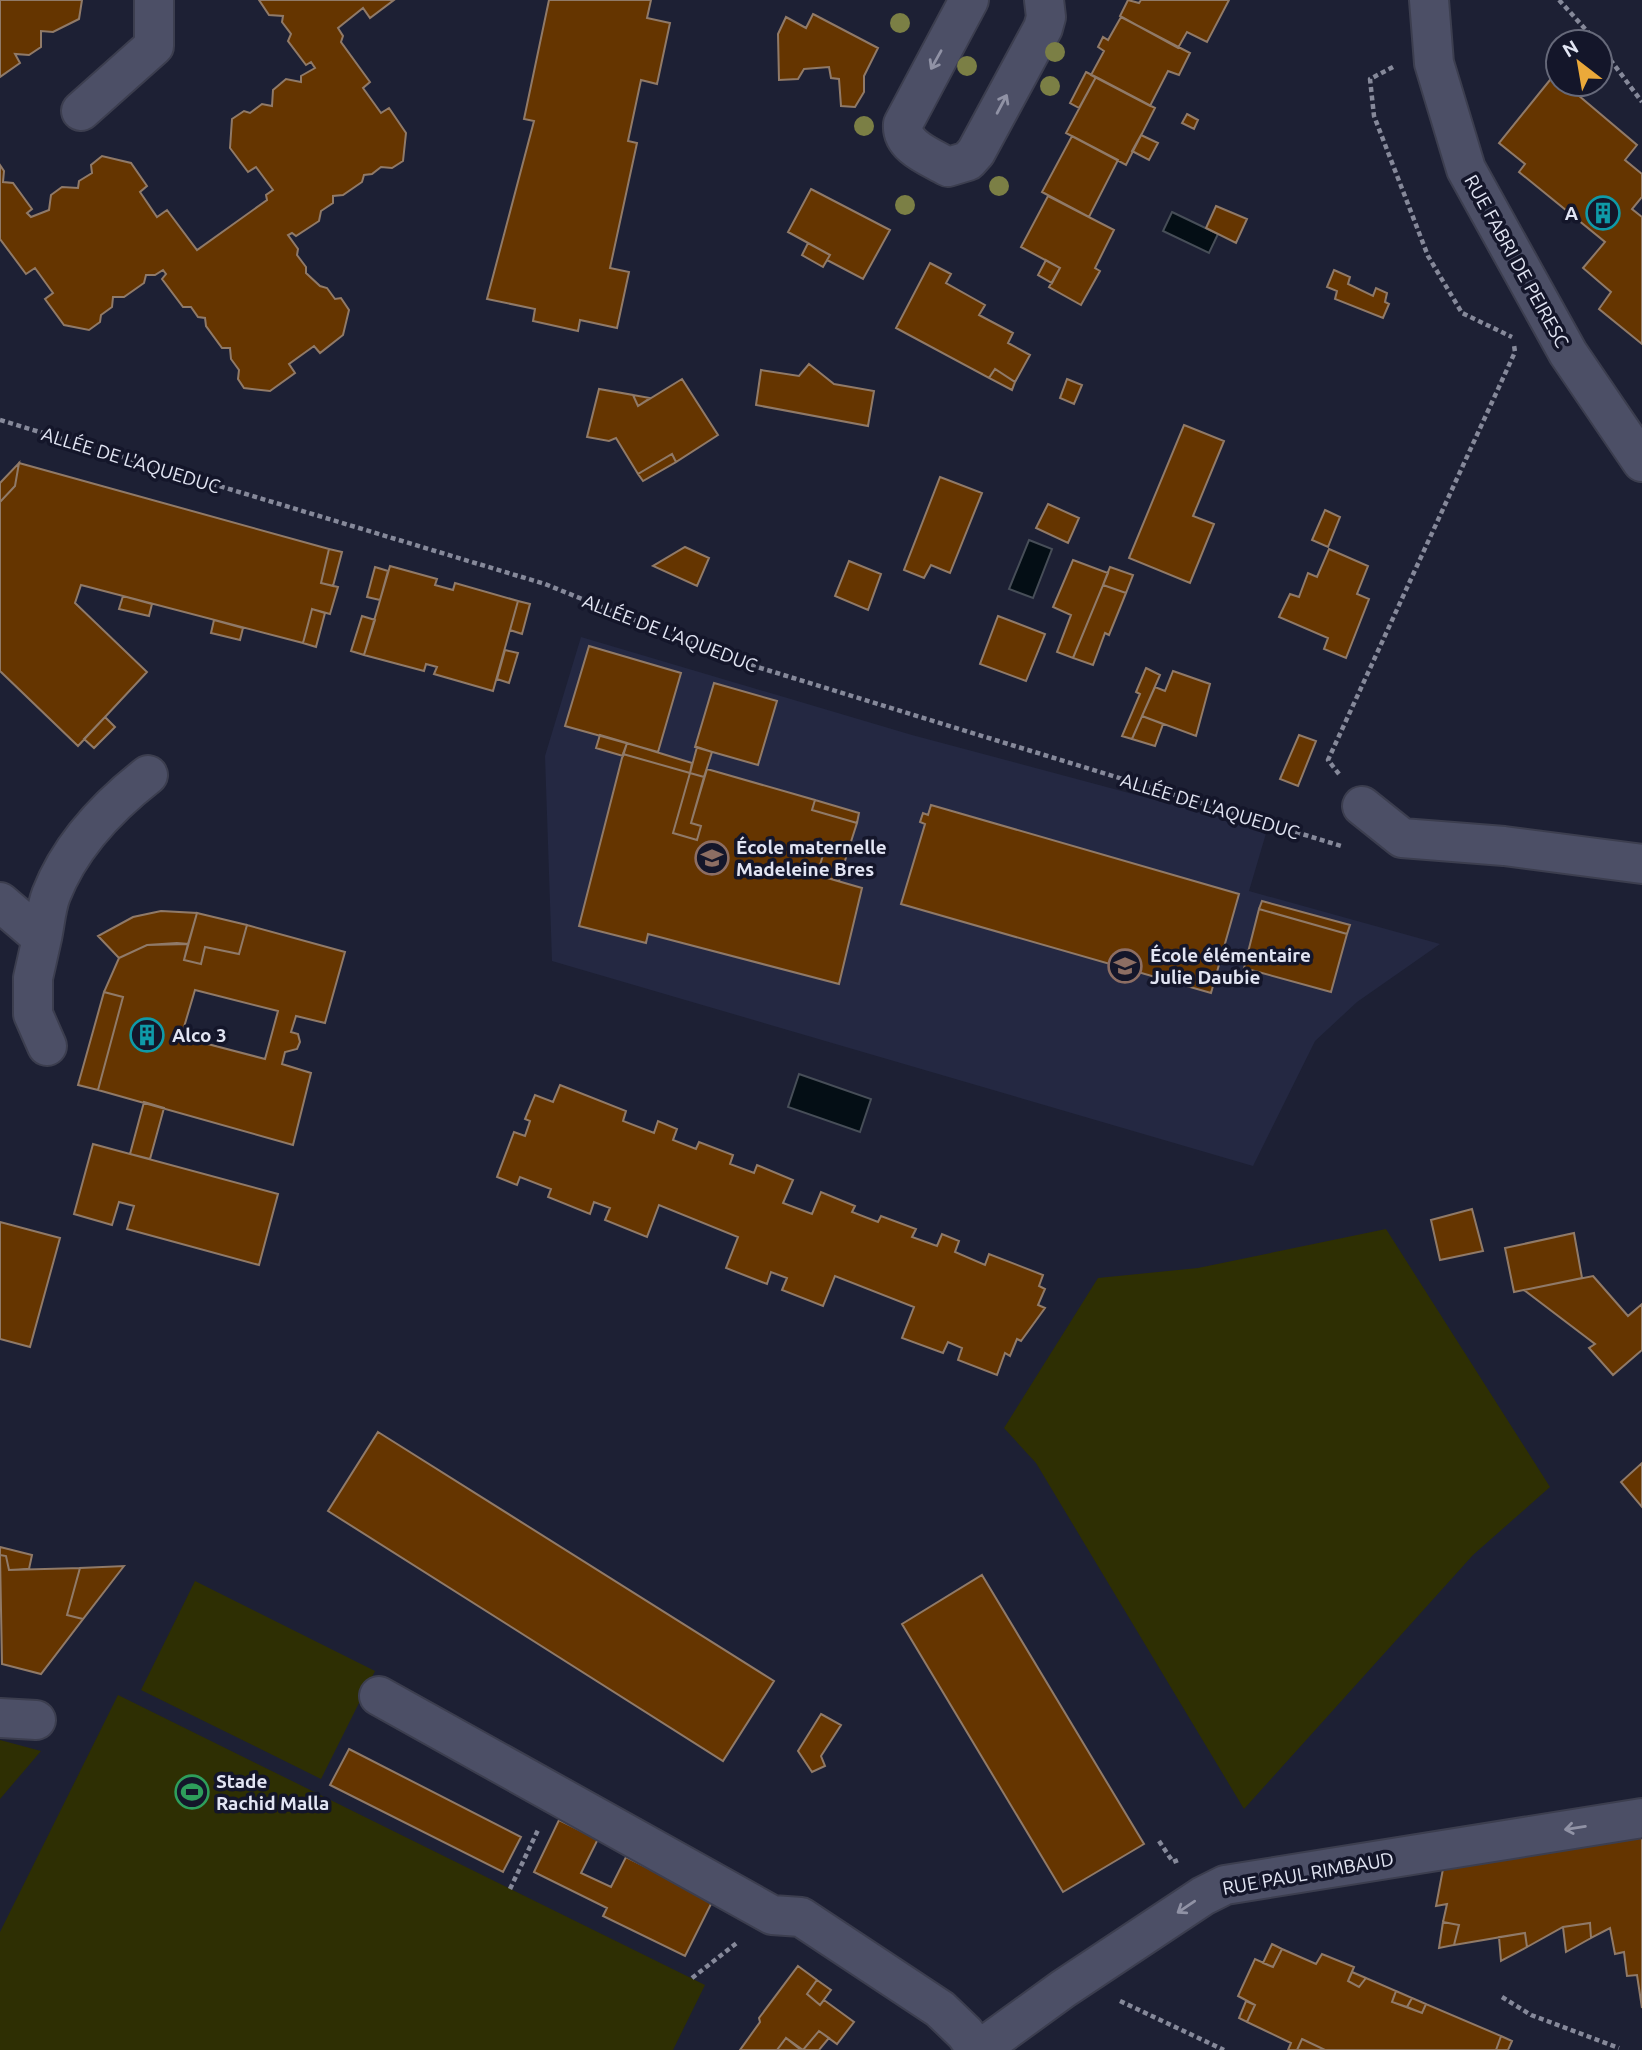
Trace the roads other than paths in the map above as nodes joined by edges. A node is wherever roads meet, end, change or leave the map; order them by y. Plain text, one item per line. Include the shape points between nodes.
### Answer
1 (154, 0) edge
2 (969, 0) edge
3 (1044, 0) edge
4 (1429, 0) edge
5 (81, 110) dead end
6 (1642, 462) edge
7 (148, 775) dead end
8 (1363, 806) road end
9 (1642, 864) edge
10 (0, 902) edge
11 (42, 938) junction
12 (47, 1046) dead end
13 (379, 1696) dead end
14 (1642, 1818) edge
15 (978, 2050) edge

1 - 5 street via 154,46
2 -> 3 street via 903,124 907,140 948,167 968,161 976,152 1043,28
4 - 6 street, RUE FABRI DE PEIRESC via 1434,54 1466,169 1568,353
7 - 11 street via 115,801 74,852 50,897
8 - 9 street via 1402,838
10 - 11 street
11 - 12 street via 33,978 33,1014
13 - 15 street via 772,1915 801,1917 940,2010
14 -> 15 street, RUE PAUL RIMBAUD via 1225,1885 1063,1989

